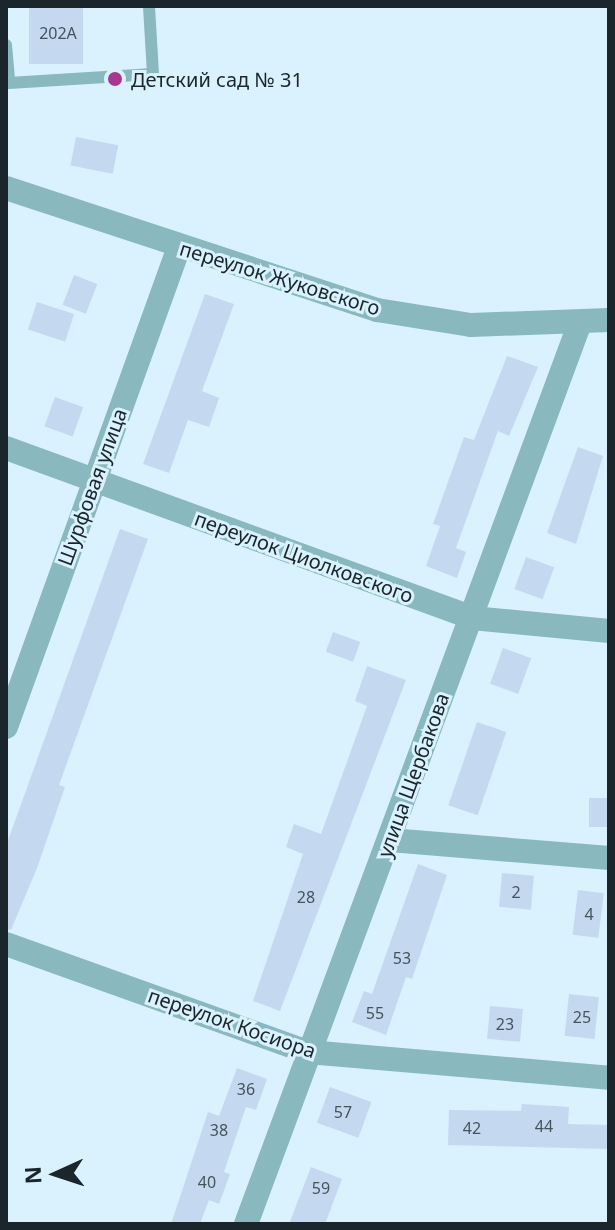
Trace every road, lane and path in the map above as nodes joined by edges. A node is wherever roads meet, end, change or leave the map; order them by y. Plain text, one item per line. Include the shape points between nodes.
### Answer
1 (149, 6) edge
2 (6, 45) edge
3 (6, 188) edge
4 (179, 247) junction
5 (609, 320) edge
6 (579, 325) junction
7 (6, 448) edge
8 (93, 480) junction
9 (472, 618) junction
10 (609, 631) edge
11 (6, 727) edge
12 (390, 840) junction
13 (609, 858) edge
14 (6, 944) edge
15 (308, 1052) junction
16 (609, 1078) edge
17 (246, 1224) edge

1 - 2 lane via 153,74 9,83
3 - 4 street, переулок Жуковского
4 - 6 street, переулок Жуковского via 377,310 471,325
4 - 8 street, Шурфовая улица
5 - 6 street, переулок Жуковского
6 - 9 street, улица Щербакова
7 - 8 street, переулок Циолковского
8 - 9 street, переулок Циолковского
8 - 11 street, Шурфовая улица
9 - 10 street, переулок Циолковского
9 - 12 street, улица Щербакова
12 - 13 street
12 - 15 street, улица Щербакова
14 - 15 street, переулок Косиора
15 - 16 street, переулок Косиора
15 - 17 street, улица Щербакова

